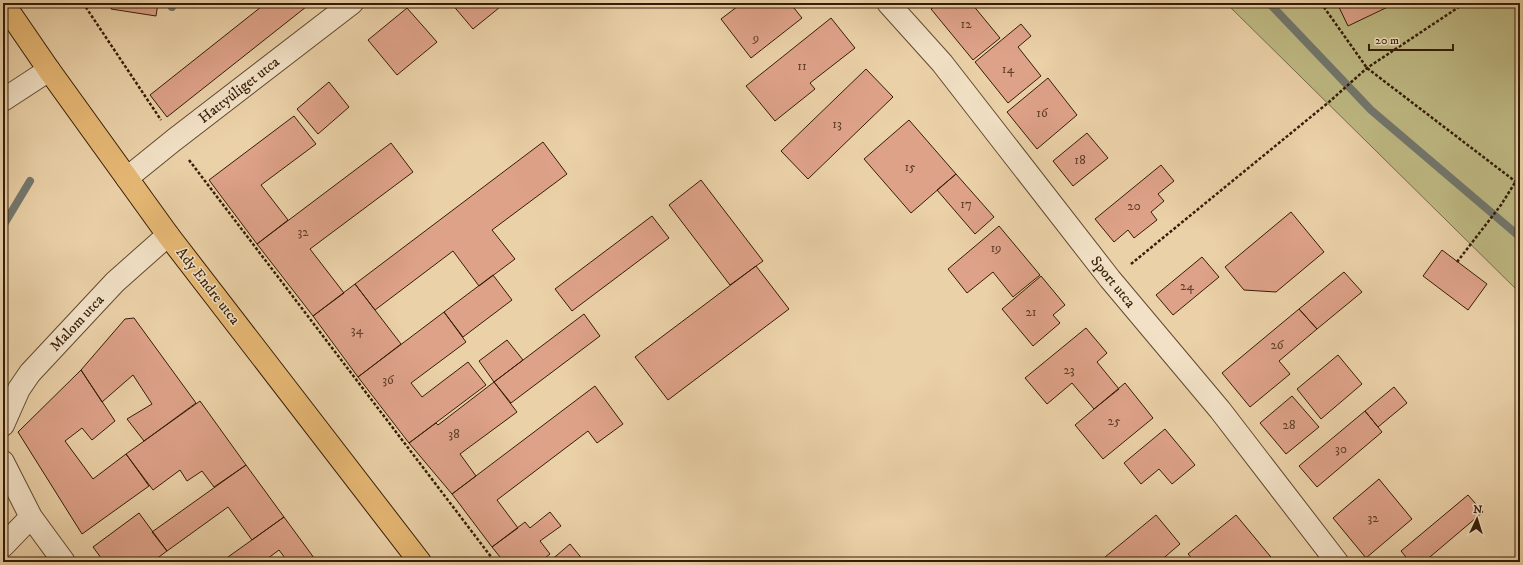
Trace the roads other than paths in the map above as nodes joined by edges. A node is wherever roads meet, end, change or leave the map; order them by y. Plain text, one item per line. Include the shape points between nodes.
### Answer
1 (3, 3) edge
2 (352, 3) edge
3 (888, 3) edge
4 (49, 70) junction
5 (3, 100) edge
6 (127, 178) junction
7 (168, 234) junction
8 (3, 425) edge
9 (3, 462) edge
10 (31, 517) junction
11 (3, 546) edge
12 (64, 562) edge
13 (420, 562) edge
14 (1337, 562) edge

1 - 4 main road, Ady Endre utca
2 - 6 street, Hattyúliget utca
3 - 14 street, Sport utca via 942,63 1110,279 1220,410
4 - 5 street
4 - 6 main road, Ady Endre utca
6 - 7 main road, Ady Endre utca
7 - 8 street, Malom utca via 115,282 30,372 19,389
7 - 13 main road, Ady Endre utca
9 - 10 street
10 - 11 street
10 - 12 street

